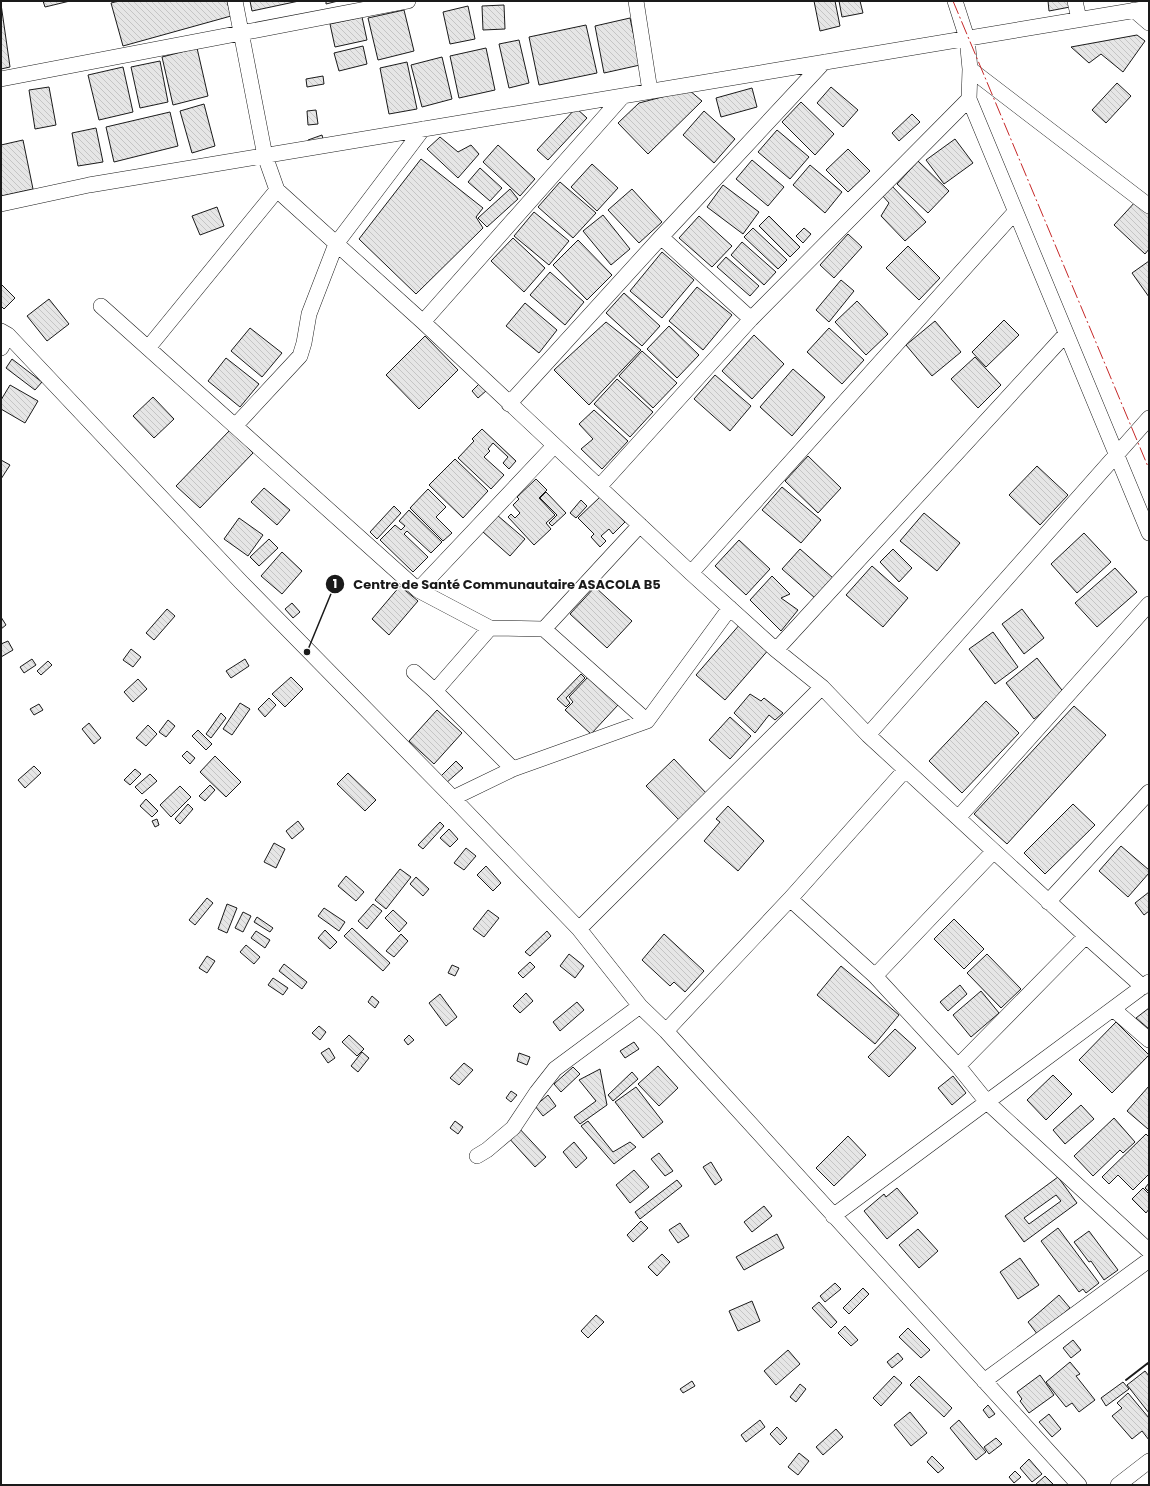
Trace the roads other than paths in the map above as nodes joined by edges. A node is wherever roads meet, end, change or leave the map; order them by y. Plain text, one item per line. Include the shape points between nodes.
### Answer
1 (235, 1) edge
2 (408, 1) edge
3 (636, 1) edge
4 (955, 1) edge
5 (1075, 1) edge
6 (1142, 9) edge
7 (1079, 19) junction
8 (1149, 23) edge
9 (241, 33) junction
10 (966, 38) junction
11 (824, 62) junction
12 (970, 69) junction
13 (1, 79) edge
14 (650, 91) junction
15 (623, 96) junction
16 (969, 99) junction
17 (423, 129) junction
18 (264, 156) junction
19 (277, 190) junction
20 (1, 204) edge
21 (1149, 206) edge
22 (1015, 212) junction
23 (661, 237) junction
24 (336, 244) junction
25 (101, 306) dead end
26 (751, 319) junction
27 (423, 322) junction
28 (1066, 334) junction
29 (3, 338) edge
30 (148, 348) junction
31 (509, 404) junction
32 (1149, 418) edge
33 (235, 426) junction
34 (554, 446) junction
35 (1116, 454) junction
36 (599, 487) junction
37 (640, 525) junction
38 (1149, 532) edge
39 (691, 573) junction
40 (418, 590) junction
41 (1149, 604) edge
42 (730, 608) junction
43 (490, 628) junction
44 (544, 629) junction
45 (776, 650) junction
46 (414, 672) dead end
47 (822, 687) junction
48 (435, 692) junction
49 (646, 721) junction
50 (868, 735) junction
51 (513, 769) junction
52 (905, 770) junction
53 (1149, 792) edge
54 (453, 798) junction
55 (958, 818) junction
56 (994, 851) junction
57 (790, 899) junction
58 (1048, 902) junction
59 (579, 929) junction
60 (1086, 936) junction
61 (875, 976) junction
62 (1146, 984) edge
63 (640, 1006) junction
64 (1113, 1009) junction
65 (666, 1031) junction
66 (1149, 1040) edge
67 (958, 1066) junction
68 (987, 1102) junction
69 (477, 1156) dead end
70 (833, 1216) junction
71 (1148, 1250) edge
72 (984, 1381) junction
73 (1149, 1461) edge
74 (1079, 1485) edge
75 (1118, 1485) edge

1 - 9 street
2 - 9 street
3 - 14 street
4 - 10 street
5 - 7 street
6 - 7 street
6 - 8 street
7 - 10 street
9 - 13 street
9 - 18 street
10 - 11 street
10 - 12 street
11 - 14 street
11 - 23 street
12 - 16 street
12 - 21 street
14 - 15 street
15 - 17 street
15 - 27 street
16 - 22 street
16 - 26 street
17 - 18 street
17 - 24 street
18 - 19 street
18 - 20 street via 89,185
19 - 24 street
19 - 30 street
22 - 28 street
22 - 39 street
23 - 26 street
23 - 31 street
24 - 27 street
24 - 33 street via 311,308 300,356
25 - 30 street
26 - 36 street
27 - 31 street
28 - 35 street
28 - 45 street
29 - 54 street
30 - 33 street
31 - 34 street
32 - 35 street
33 - 40 street
34 - 36 street
34 - 40 street
35 - 38 street
35 - 50 street
36 - 37 street
37 - 39 street
37 - 44 street
39 - 42 street
40 - 43 street
41 - 55 street
42 - 45 street
42 - 49 street
43 - 44 street
43 - 48 street
44 - 49 street
45 - 47 street
46 - 48 street
47 - 50 street
47 - 59 street
48 - 51 street
49 - 51 street
50 - 52 street
51 - 54 street
52 - 55 street
52 - 57 street
53 - 58 street
54 - 59 street
55 - 56 street
56 - 58 street
56 - 61 street
57 - 61 street
57 - 65 street
58 - 60 street
59 - 63 street
60 - 62 street
60 - 67 street
61 - 67 street
62 - 64 street
63 - 65 street
63 - 69 street via 555,1069 513,1128
64 - 66 street
64 - 68 street
65 - 70 street
67 - 68 street
68 - 70 street
68 - 71 street
70 - 72 street
71 - 72 street
72 - 74 street
73 - 75 street

